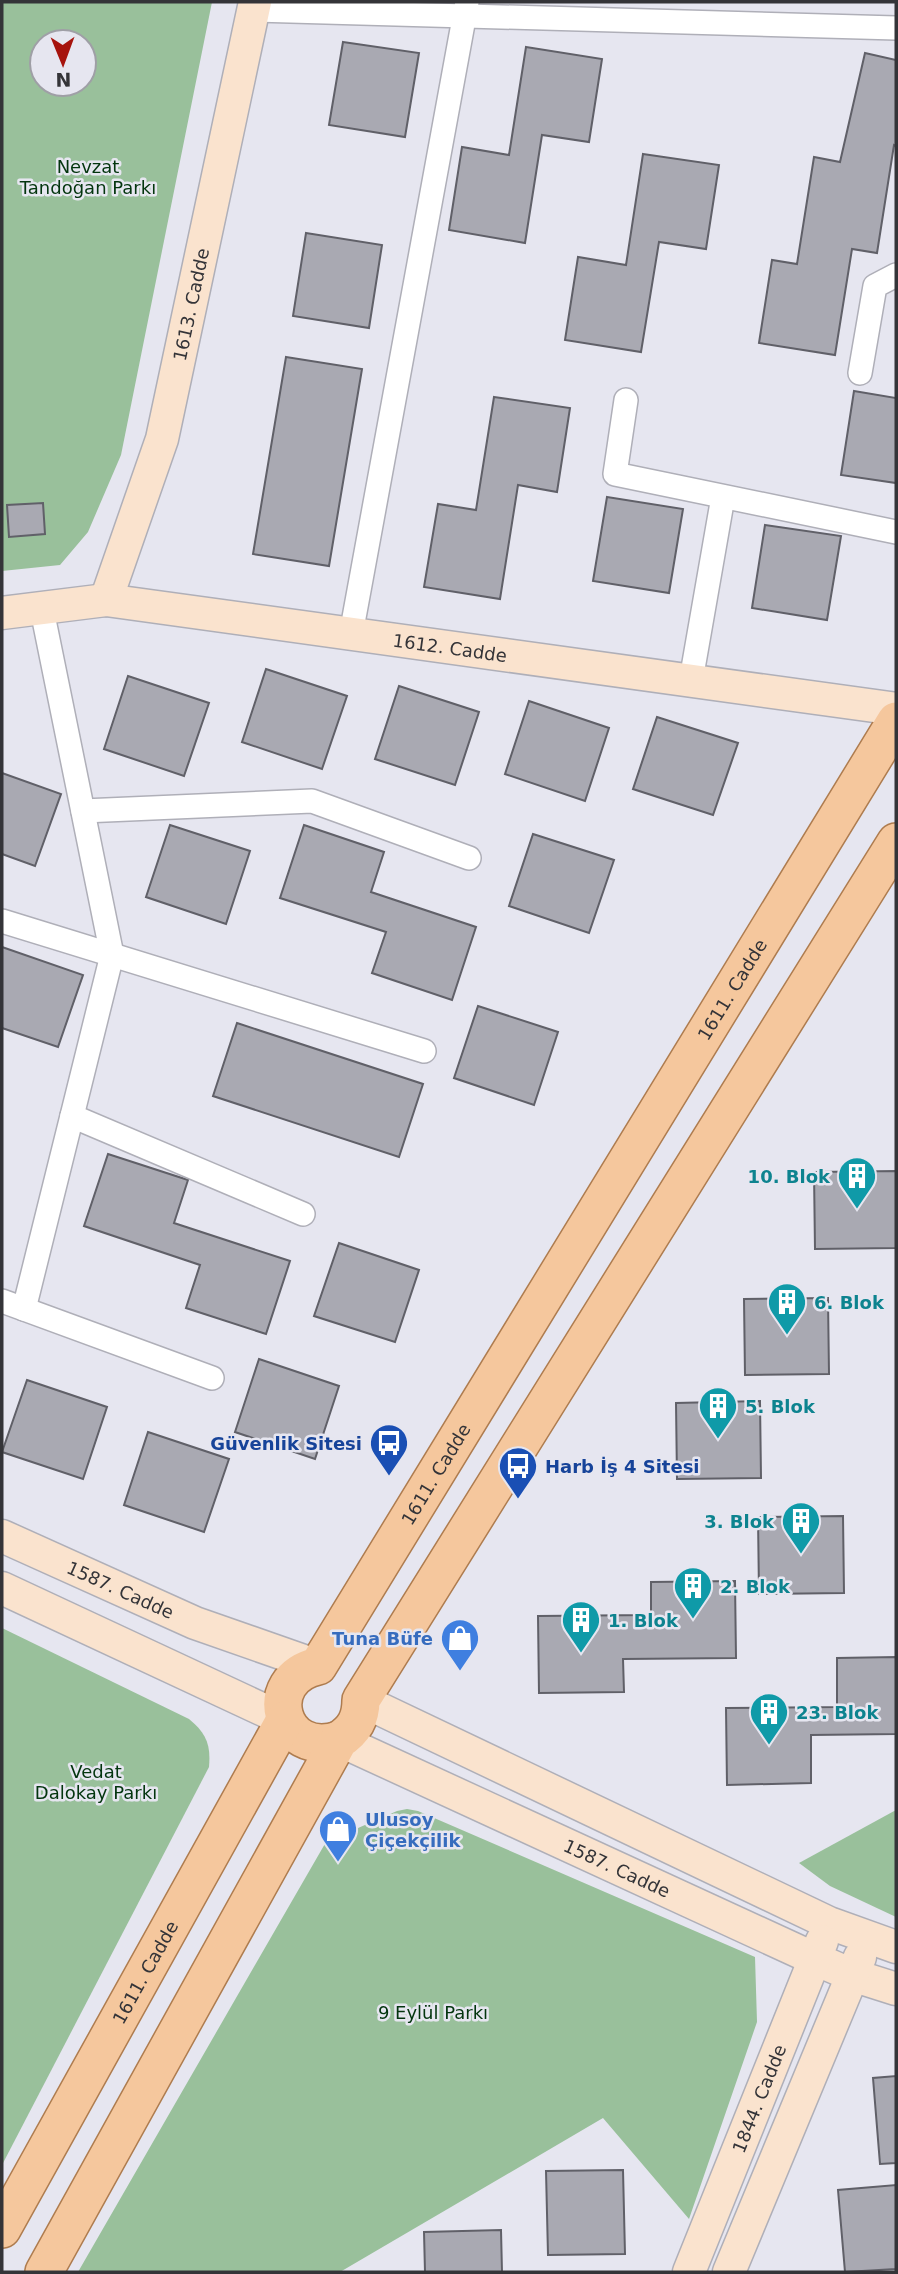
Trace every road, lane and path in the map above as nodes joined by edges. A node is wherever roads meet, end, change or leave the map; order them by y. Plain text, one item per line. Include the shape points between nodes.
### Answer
1 (255, 6) edge
2 (466, 9) edge
3 (778, 13) edge
4 (896, 28) edge
5 (896, 275) edge
6 (860, 373) dead end
7 (626, 400) dead end
8 (723, 497) junction
9 (896, 532) edge
10 (106, 600) junction
11 (42, 610) junction
12 (2, 613) edge
13 (351, 634) junction
14 (691, 680) junction
15 (896, 709) edge
16 (896, 721) edge
17 (82, 811) junction
18 (896, 842) edge
19 (469, 858) dead end
20 (2, 921) edge
21 (112, 955) junction
22 (424, 1051) dead end
23 (72, 1116) junction
24 (303, 1214) dead end
25 (2, 1301) edge
26 (24, 1309) junction
27 (212, 1378) dead end
28 (2, 1536) edge
29 (2, 1588) edge
30 (318, 1666) junction
31 (361, 1700) junction
32 (285, 1720) junction
33 (340, 1741) junction
34 (829, 1923) junction
35 (882, 1942) edge
36 (815, 1959) junction
37 (852, 1975) junction
38 (896, 1989) edge
39 (2, 2229) edge
40 (44, 2272) edge
41 (689, 2272) edge
42 (729, 2272) edge

1 - 2 street
1 - 10 street, 1613. Cadde via 162,439
2 - 3 street
2 - 13 street
3 - 4 street
5 - 6 street via 875,286
7 - 8 street via 615,474
8 - 9 street
8 - 14 street
10 - 11 street, 1612. Cadde
10 - 13 street, 1612. Cadde
11 - 12 street, 1612. Cadde
11 - 17 street
13 - 14 street, 1612. Cadde
14 - 15 street, 1612. Cadde
16 - 30 main road, 1611. Cadde
17 - 19 street via 312,801
17 - 21 street
18 - 31 main road
20 - 21 street
21 - 22 street
21 - 23 street
23 - 24 street
23 - 26 street
25 - 26 street
26 - 27 street
28 - 30 street, 1587. Cadde via 195,1623
29 - 32 street
30 - 31 main road via 350,1677
30 - 32 main road, 1611. Cadde via 302,1671 287,1686 282,1707
31 - 33 main road via 357,1724
31 - 34 street
32 - 33 main road via 292,1731 314,1744
32 - 39 main road, 1611. Cadde
33 - 36 street, 1587. Cadde
33 - 40 main road
34 - 35 street
34 - 36 street, 1844. Cadde
35 - 37 street
36 - 37 street, 1587. Cadde
36 - 41 street, 1844. Cadde
37 - 38 street, 1587. Cadde
37 - 42 street

